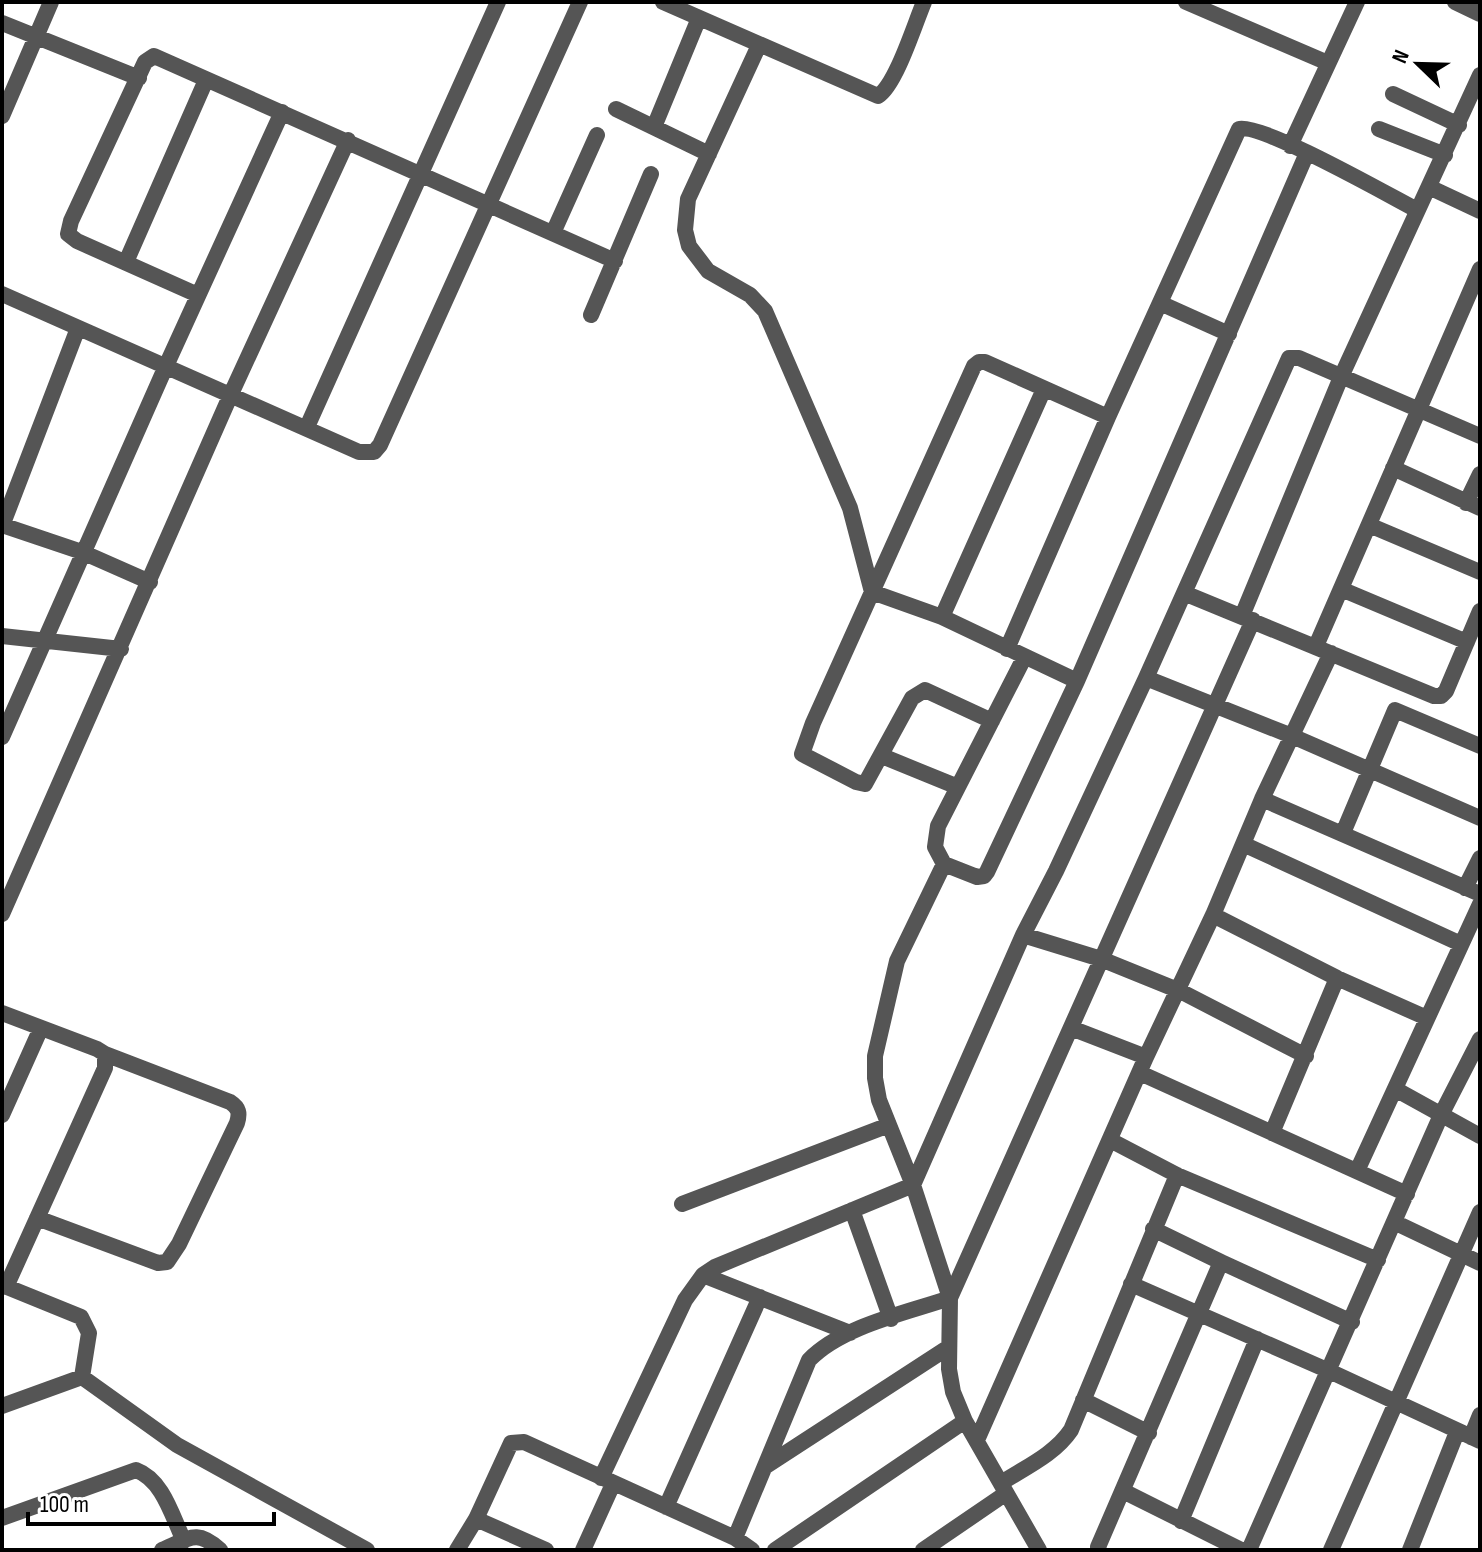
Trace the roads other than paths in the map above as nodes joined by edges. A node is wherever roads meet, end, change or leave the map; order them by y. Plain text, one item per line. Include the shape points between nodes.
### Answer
1 (51, 2) edge
2 (498, 2) edge
3 (580, 2) edge
4 (663, 2) edge
5 (924, 2) edge
6 (1186, 2) edge
7 (1357, 2) edge
8 (1455, 2) edge
9 (1480, 14) edge
10 (699, 18) junction
11 (2, 23) edge
12 (36, 37) junction
13 (759, 45) junction
14 (1328, 63) junction
15 (1480, 75) edge
16 (139, 78) junction
17 (206, 80) junction
18 (1393, 94) dead end
19 (616, 109) dead end
20 (282, 112) junction
21 (2, 116) edge
22 (1459, 125) junction
23 (654, 127) junction
24 (1379, 129) dead end
25 (597, 135) dead end
26 (348, 140) junction
27 (1290, 146) junction
28 (1307, 153) junction
29 (709, 154) junction
30 (1445, 155) junction
31 (420, 174) junction
32 (651, 174) dead end
33 (1429, 187) junction
34 (489, 206) junction
35 (1417, 210) junction
36 (1480, 211) edge
37 (553, 233) junction
38 (615, 261) junction
39 (126, 262) junction
40 (1480, 269) edge
41 (198, 295) junction
42 (4, 300) edge
43 (1160, 303) junction
44 (591, 315) dead end
45 (78, 328) junction
46 (1229, 334) junction
47 (166, 366) junction
48 (1341, 377) junction
49 (1044, 389) junction
50 (231, 394) junction
51 (1420, 409) junction
52 (1108, 417) junction
53 (307, 427) junction
54 (1480, 436) edge
55 (1393, 468) junction
56 (1480, 474) edge
57 (1473, 505) edge
58 (2, 525) edge
59 (1369, 525) junction
60 (82, 552) junction
61 (1480, 572) edge
62 (150, 582) junction
63 (1341, 589) junction
64 (872, 592) junction
65 (1184, 593) junction
66 (1480, 611) edge
67 (942, 617) junction
68 (1247, 618) junction
69 (2, 636) edge
70 (46, 642) junction
71 (1467, 642) junction
72 (121, 649) junction
73 (1007, 649) junction
74 (1324, 650) junction
75 (1024, 658) junction
76 (1146, 678) junction
77 (1077, 681) junction
78 (1405, 684) junction
79 (1214, 704) junction
80 (1395, 710) junction
81 (992, 721) junction
82 (1292, 736) junction
83 (2, 737) edge
84 (1480, 746) edge
85 (882, 756) junction
86 (1370, 771) junction
87 (958, 787) junction
88 (1262, 799) junction
89 (1480, 818) edge
90 (1343, 833) junction
91 (1243, 844) junction
92 (1480, 858) edge
93 (944, 864) junction
94 (1473, 891) edge
95 (1480, 904) edge
96 (2, 914) edge
97 (1213, 915) junction
98 (1023, 935) junction
99 (1461, 944) junction
100 (1101, 959) junction
101 (1337, 978) junction
102 (1180, 991) junction
103 (2, 1013) edge
104 (1427, 1018) junction
105 (41, 1028) junction
106 (1071, 1028) junction
107 (1480, 1039) edge
108 (105, 1054) junction
109 (1306, 1056) junction
110 (1143, 1065) junction
111 (1395, 1089) junction
112 (2, 1115) edge
113 (1441, 1115) junction
114 (889, 1125) junction
115 (1272, 1133) junction
116 (1480, 1136) edge
117 (1110, 1140) junction
118 (1357, 1171) junction
119 (1177, 1175) junction
120 (913, 1185) junction
121 (1407, 1194) junction
122 (682, 1204) dead end
123 (852, 1210) junction
124 (1480, 1212) edge
125 (37, 1218) junction
126 (1394, 1222) junction
127 (1153, 1229) junction
128 (1461, 1254) junction
129 (1378, 1260) junction
130 (1221, 1262) junction
131 (1480, 1263) edge
132 (703, 1275) junction
133 (1131, 1284) junction
134 (4, 1286) edge
135 (760, 1297) junction
136 (950, 1298) junction
137 (1199, 1314) junction
138 (891, 1319) junction
139 (1352, 1322) junction
140 (850, 1333) junction
141 (1257, 1339) junction
142 (949, 1347) junction
143 (1327, 1370) junction
144 (82, 1377) junction
145 (1083, 1400) junction
146 (1394, 1403) junction
147 (2, 1406) edge
148 (1480, 1415) edge
149 (965, 1421) junction
150 (1149, 1433) junction
151 (1469, 1437) edge
152 (977, 1440) junction
153 (766, 1466) junction
154 (607, 1481) junction
155 (1003, 1488) junction
156 (1123, 1491) junction
157 (666, 1507) junction
158 (2, 1518) edge
159 (476, 1519) junction
160 (1181, 1521) junction
161 (735, 1538) junction
162 (184, 1541) junction
163 (162, 1550) edge
164 (220, 1550) edge
165 (367, 1550) edge
166 (457, 1550) edge
167 (546, 1550) edge
168 (583, 1550) edge
169 (752, 1550) edge
170 (775, 1550) edge
171 (923, 1550) edge
172 (1039, 1550) edge
173 (1099, 1550) edge
174 (1241, 1550) edge
175 (1249, 1550) edge
176 (1331, 1550) edge
177 (1410, 1550) edge

1 - 12 street
2 - 31 street
3 - 34 street
4 - 10 street
5 - 13 street via 893,77 878,96
6 - 14 street
7 - 14 street
8 - 9 street
10 - 13 street
10 - 23 street
11 - 12 street
12 - 16 street
12 - 21 street
13 - 29 street
14 - 27 street
15 - 22 street
16 - 17 street via 145,62 154,56
16 - 39 street via 68,234
17 - 20 street
17 - 39 street
18 - 22 street
19 - 23 street
20 - 26 street
20 - 41 street
22 - 30 street
23 - 29 street
24 - 30 street
25 - 37 street
26 - 31 street
26 - 50 street
27 - 28 street
27 - 43 street via 1250,128 1239,129
28 - 35 street
28 - 46 street
29 - 64 street via 688,199 689,246 708,271 750,295 765,311 845,496
30 - 33 street
31 - 34 street
31 - 53 street
32 - 38 street
33 - 35 street
33 - 36 street
34 - 37 street
34 - 53 street via 380,445 367,454
35 - 48 street
37 - 38 street
38 - 44 street
39 - 41 street
40 - 51 street
41 - 47 street
42 - 45 street
43 - 46 street
43 - 52 street
45 - 47 street
45 - 58 street
46 - 77 street
47 - 50 street
47 - 60 street
48 - 51 street
48 - 65 street via 1289,358
48 - 68 street
49 - 52 street
49 - 64 street via 985,362 974,366
49 - 67 street
50 - 53 street
50 - 62 street
51 - 54 street
51 - 55 street
52 - 73 street
55 - 57 street
55 - 59 street
56 - 57 street
58 - 60 street
59 - 61 street
59 - 63 street
60 - 62 street
60 - 70 street
62 - 72 street
63 - 71 street
63 - 74 street
64 - 67 street
64 - 85 street via 802,754 861,784
65 - 68 street
65 - 76 street
66 - 71 street
67 - 73 street
68 - 74 street
68 - 79 street
69 - 70 street
70 - 72 street
70 - 83 street
71 - 78 street via 1441,696
72 - 96 street
73 - 75 street
74 - 78 street
74 - 82 street
75 - 77 street
75 - 81 street
76 - 79 street
76 - 98 street
77 - 93 street via 984,876
78 - 80 street
79 - 82 street
79 - 100 street
80 - 84 street
80 - 86 street
81 - 85 street via 925,690 912,698
81 - 87 street
82 - 86 street
82 - 88 street
85 - 87 street
86 - 89 street
86 - 90 street
87 - 93 street via 934,837
88 - 90 street
88 - 91 street
90 - 94 street
91 - 97 street
91 - 99 street
92 - 94 street
93 - 114 street via 897,961 878,1041 875,1078
95 - 99 street
97 - 101 street
97 - 102 street
98 - 100 street
98 - 120 street
99 - 104 street
100 - 102 street
100 - 106 street
101 - 104 street
101 - 109 street
102 - 109 street
102 - 110 street
103 - 105 street
104 - 111 street
105 - 108 street
105 - 112 street
106 - 110 street
106 - 136 street
107 - 113 street
108 - 125 street via 105,1068
108 - 125 street via 230,1102 237,1107 237,1123 167,1262
109 - 115 street
110 - 115 street
110 - 117 street
111 - 113 street
111 - 118 street
113 - 116 street
113 - 121 street
114 - 120 street
114 - 122 street
115 - 118 street
117 - 119 street
117 - 152 street
118 - 121 street
119 - 127 street
119 - 129 street
120 - 123 street
120 - 136 street
121 - 126 street
123 - 132 street
123 - 138 street
124 - 128 street
125 - 134 street
126 - 128 street
126 - 129 street
127 - 130 street
127 - 133 street
128 - 131 street
128 - 146 street
129 - 139 street
130 - 137 street
130 - 139 street
132 - 135 street
132 - 154 street via 685,1300
133 - 137 street
133 - 145 street
134 - 144 street via 81,1317 89,1333
135 - 140 street
135 - 157 street
136 - 138 street
136 - 142 street
137 - 141 street
137 - 150 street
138 - 140 street
139 - 143 street
140 - 153 street via 809,1360
141 - 143 street
141 - 160 street
142 - 149 street via 953,1392
142 - 153 street
143 - 146 street
143 - 175 street
144 - 147 street
144 - 165 street via 177,1445
145 - 150 street
145 - 155 street via 1063,1443
146 - 151 street
146 - 176 street
148 - 151 street
149 - 152 street
149 - 170 street
150 - 156 street
151 - 177 street
152 - 155 street
153 - 161 street
154 - 157 street
154 - 159 street via 517,1441 511,1443
154 - 168 street
155 - 171 street
155 - 172 street
156 - 160 street
156 - 173 street
157 - 161 street
158 - 162 street via 136,1470 157,1484
159 - 166 street
159 - 167 street
160 - 174 street
161 - 169 street
162 - 163 street
162 - 164 street via 201,1536

